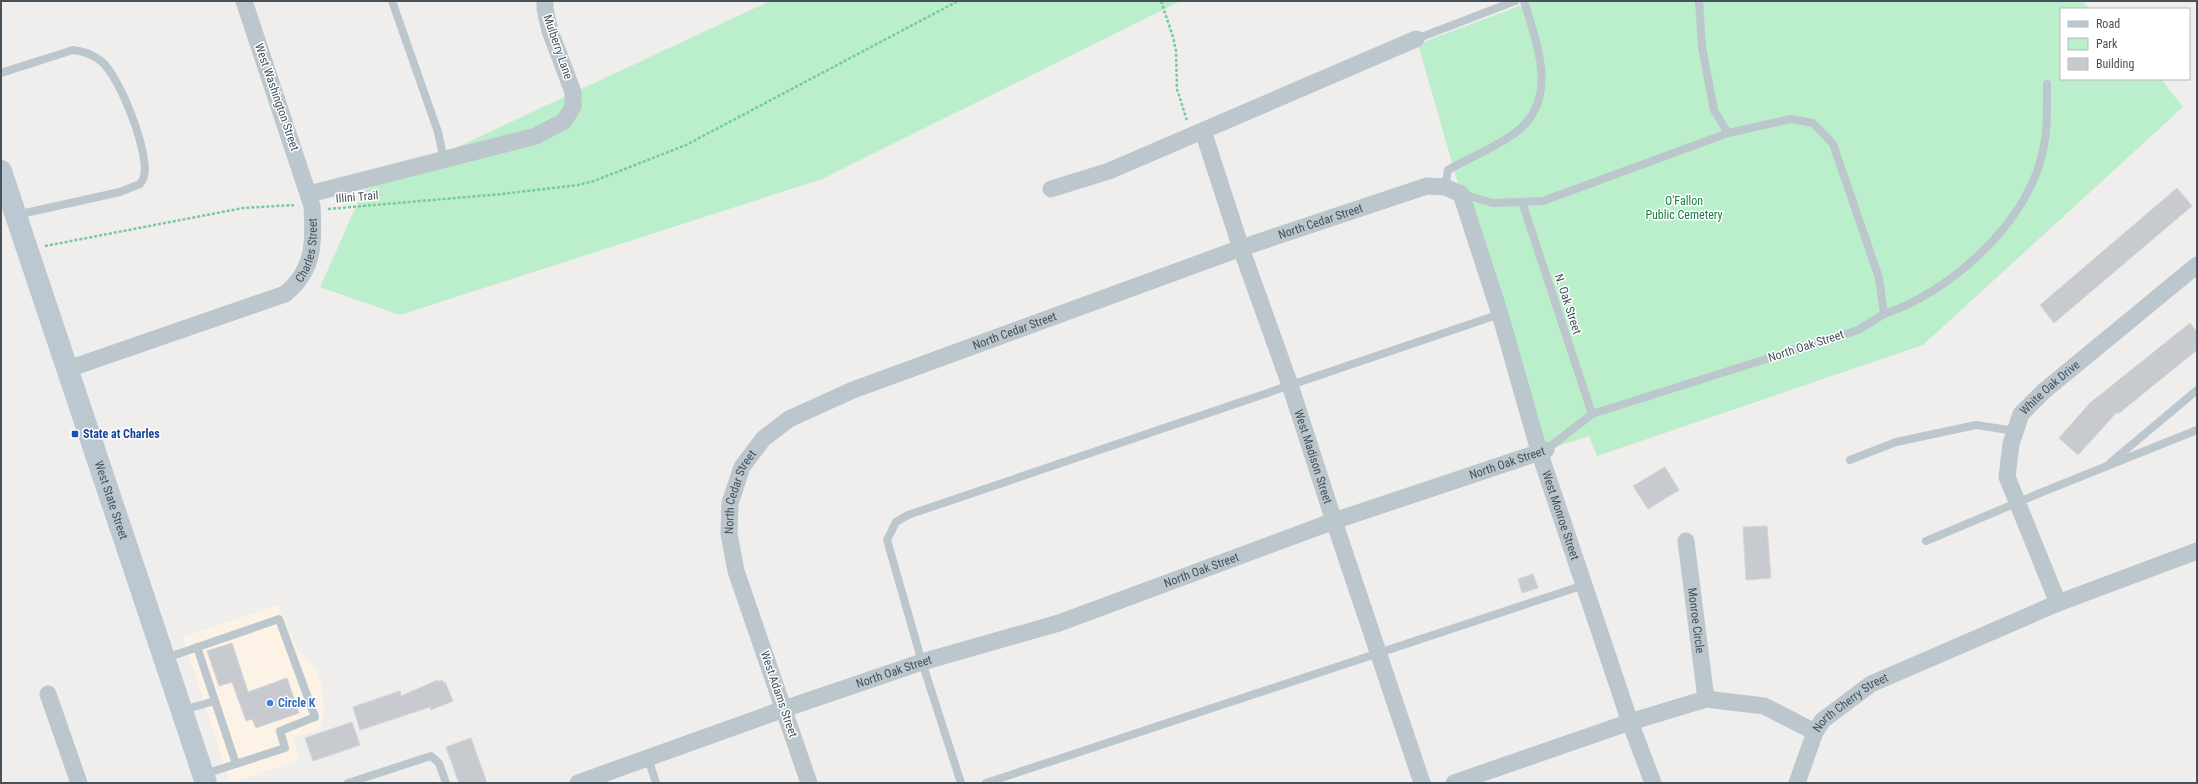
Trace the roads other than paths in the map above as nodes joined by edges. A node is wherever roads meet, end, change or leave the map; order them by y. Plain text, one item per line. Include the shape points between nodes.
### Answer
1 (244, 1) edge
2 (392, 1) edge
3 (545, 1) edge
4 (1515, 1) edge
5 (1524, 1) edge
6 (1699, 1) edge
7 (1416, 39) joint
8 (1, 73) edge
9 (2047, 84) dead end
10 (1198, 133) junction
11 (1728, 133) junction
12 (444, 160) junction
13 (1, 172) edge
14 (1445, 187) junction
15 (1051, 189) dead end
16 (1461, 194) junction
17 (311, 200) junction
18 (1522, 202) junction
19 (15, 215) junction
20 (1241, 248) junction
21 (2197, 264) edge
22 (1500, 314) junction
23 (1884, 314) junction
24 (68, 369) junction
25 (1290, 385) junction
26 (2197, 390) edge
27 (1592, 414) junction
28 (2197, 430) edge
29 (2016, 431) junction
30 (1543, 450) junction
31 (1850, 460) dead end
32 (2105, 467) junction
33 (2018, 502) junction
34 (1334, 521) junction
35 (1686, 541) dead end
36 (1926, 541) dead end
37 (2197, 551) edge
38 (1584, 585) junction
39 (2058, 603) junction
40 (748, 606) joint
41 (197, 647) junction
42 (1378, 655) junction
43 (165, 658) junction
44 (922, 662) junction
45 (48, 694) dead end
46 (1706, 699) junction
47 (215, 701) junction
48 (784, 709) junction
49 (182, 710) junction
50 (1630, 722) junction
51 (1815, 732) junction
52 (648, 758) junction
53 (236, 764) junction
54 (205, 779) edge
55 (79, 783) edge
56 (348, 783) edge
57 (446, 783) edge
58 (578, 783) edge
59 (656, 783) edge
60 (809, 783) edge
61 (961, 783) edge
62 (986, 783) edge
63 (1422, 783) edge
64 (1454, 783) edge
65 (1653, 783) edge
66 (1797, 783) edge

1 - 17 street, West Washington Street
2 - 12 lane via 438,132
3 - 12 street, Mulberry Lane via 550,31 573,92 573,107 564,121 536,136
4 - 7 lane
5 - 14 lane via 1540,54 1541,94 1532,115 1515,133 1448,170
6 - 11 lane via 1702,47 1714,110
7 - 10 street
8 - 19 lane via 73,50 85,52 102,61 120,89 138,130 144,175 140,184 120,192
9 - 23 lane, North Oak Street via 2046,134 2040,163 2028,192 2011,221 1991,243 1934,290
10 - 15 street via 1109,171
10 - 20 street, West Madison Street
11 - 18 lane via 1543,201
11 - 23 lane via 1791,119 1813,123 1833,144 1879,278
12 - 17 street
13 - 19 main road, West State Street
14 - 16 street
14 - 20 street, North Cedar Street via 1427,186
16 - 18 lane via 1493,203
16 - 22 street, West Monroe Street
17 - 24 street, Charles Street via 313,227 309,264 297,284 285,294
18 - 27 lane, N. Oak Street
19 - 24 main road, West State Street
20 - 25 street, West Madison Street
20 - 40 street, North Cedar Street via 853,390 790,419 763,439 742,467 730,503 729,534 736,571
21 - 29 street, White Oak Drive via 2044,391 2021,414
22 - 25 lane
22 - 30 street, West Monroe Street
23 - 27 lane, North Oak Street via 1858,330
24 - 43 main road, West State Street
25 - 34 street, West Madison Street
25 - 44 lane via 908,515 896,522 887,540
26 - 32 lane
27 - 30 lane, North Oak Street
28 - 32 lane
29 - 31 lane via 1976,425 1896,442
29 - 33 street, White Oak Drive via 2011,444 2007,477
30 - 34 street, North Oak Street
30 - 38 street, West Monroe Street
32 - 33 lane
33 - 36 lane
33 - 39 street, White Oak Drive
34 - 42 street, West Madison Street
34 - 44 street, North Oak Street via 1059,623
35 - 46 street, Monroe Circle
37 - 39 street, North Cherry Street
38 - 42 lane
38 - 50 street, West Monroe Street
39 - 51 street, North Cherry Street via 1871,684 1823,720
40 - 48 street, West Adams Street
41 - 43 lane
41 - 47 lane
41 - 53 lane via 279,619 315,718 280,731 285,748
42 - 62 lane
42 - 63 street, West Madison Street
43 - 49 main road, West State Street
44 - 48 street, North Oak Street
44 - 61 lane
45 - 55 street
46 - 50 street, North Cherry Street
46 - 51 street, North Cherry Street via 1764,706
47 - 49 lane
47 - 53 lane
48 - 52 street, North Oak Street
48 - 60 street, West Adams Street
49 - 54 main road, West State Street
50 - 64 street, North Cherry Street
50 - 65 street, West Monroe Street
51 - 66 street
52 - 58 street, North Oak Street
52 - 59 lane
53 - 54 lane
56 - 57 lane via 431,756 439,763

